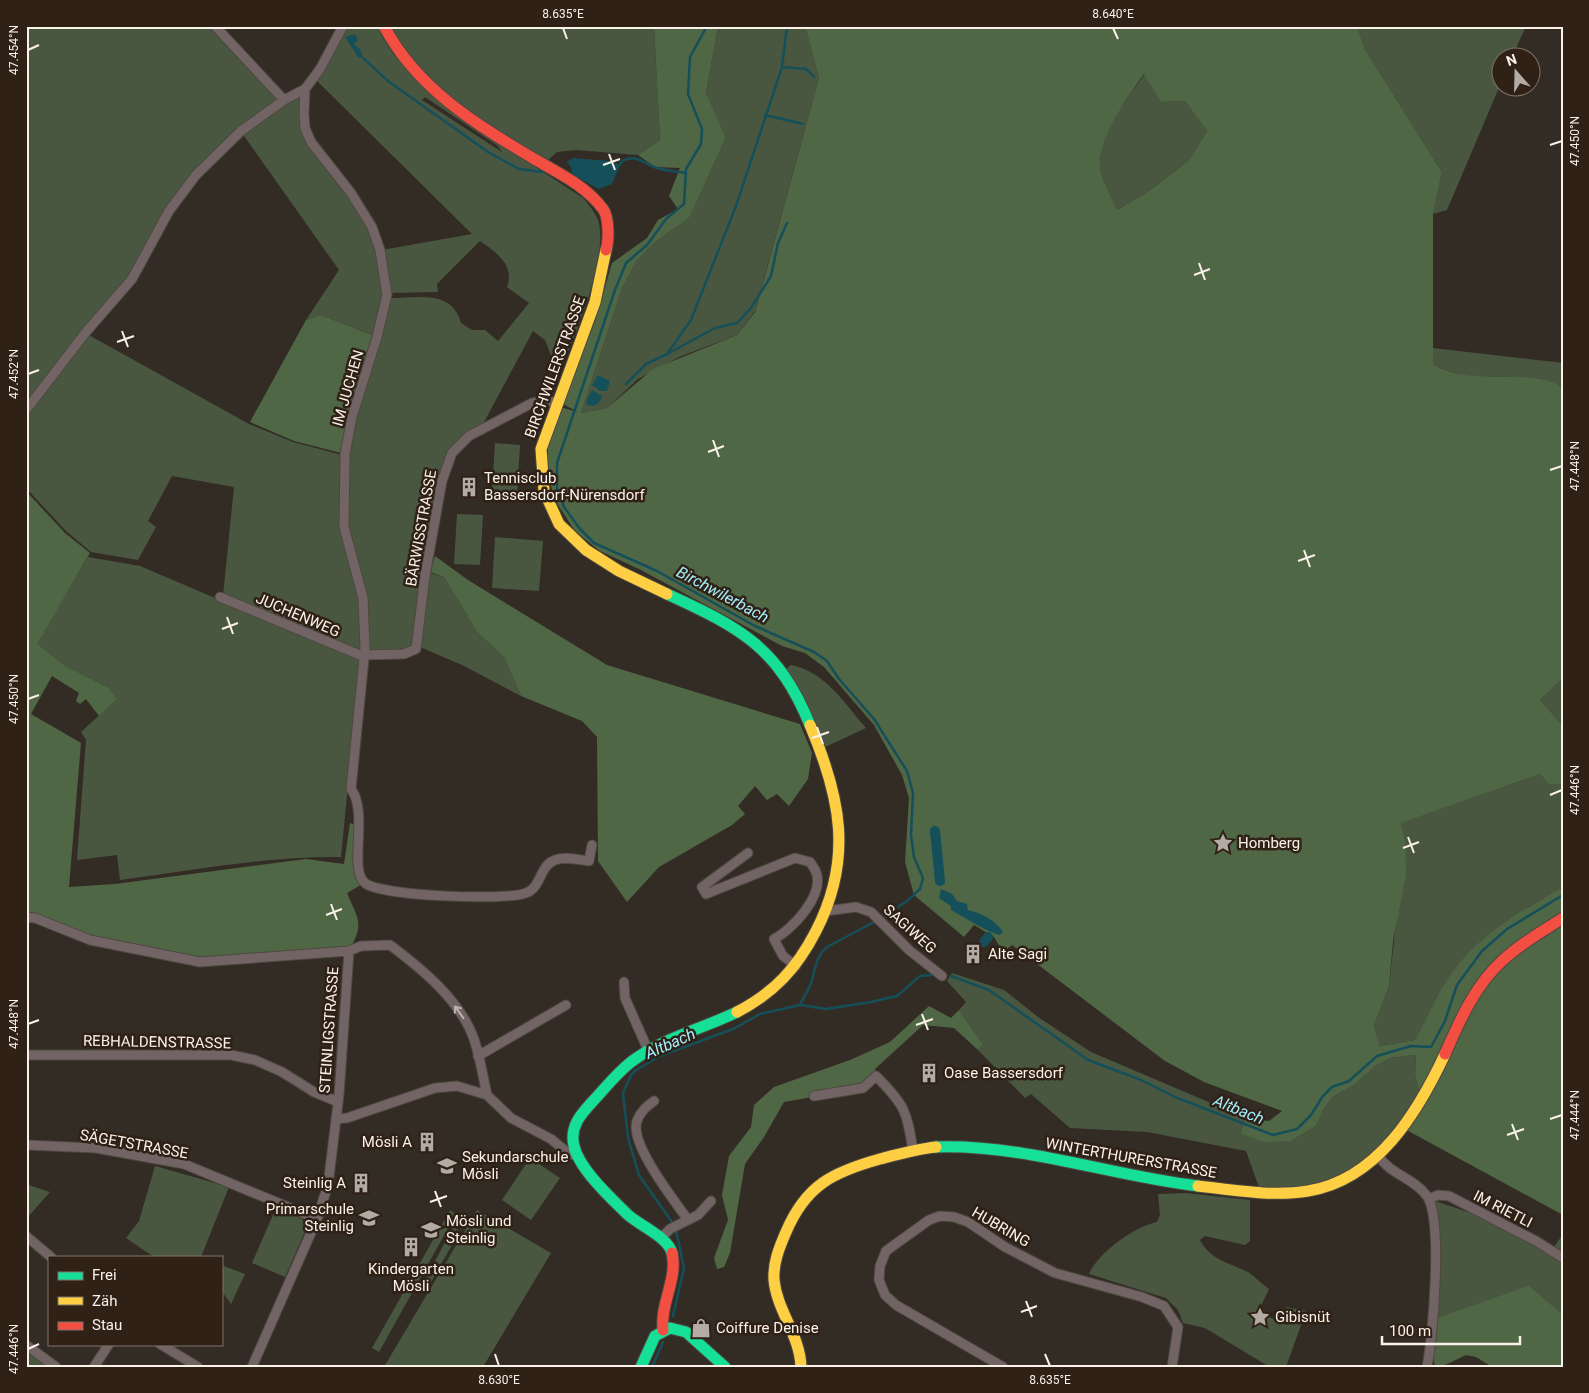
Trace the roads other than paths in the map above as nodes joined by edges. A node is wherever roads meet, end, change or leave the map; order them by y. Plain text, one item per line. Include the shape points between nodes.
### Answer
1 (215, 26) edge
2 (343, 26) edge
3 (384, 26) edge
4 (305, 89) junction
5 (284, 100) junction
6 (557, 403) junction
7 (26, 410) edge
8 (220, 597) dead end
9 (365, 656) junction
10 (592, 845) dead end
11 (748, 852) dead end
12 (826, 911) junction
13 (26, 917) edge
14 (1563, 918) edge
15 (349, 950) junction
16 (796, 966) junction
17 (942, 976) dead end
18 (624, 982) dead end
19 (566, 1005) dead end
20 (648, 1050) junction
21 (26, 1055) edge
22 (478, 1056) junction
23 (487, 1095) junction
24 (814, 1096) dead end
25 (654, 1101) dead end
26 (338, 1102) junction
27 (336, 1119) junction
28 (26, 1145) edge
29 (913, 1151) junction
30 (1378, 1155) junction
31 (577, 1156) junction
32 (1429, 1199) junction
33 (711, 1201) dead end
34 (317, 1219) junction
35 (688, 1220) junction
36 (26, 1236) edge
37 (661, 1238) junction
38 (51, 1256) edge
39 (1563, 1258) edge
40 (663, 1330) junction
41 (26, 1345) edge
42 (108, 1346) edge
43 (163, 1346) edge
44 (186, 1364) edge
45 (56, 1367) edge
46 (94, 1367) edge
47 (198, 1367) edge
48 (252, 1367) edge
49 (641, 1367) edge
50 (725, 1367) edge
51 (801, 1367) edge
52 (1003, 1367) edge
53 (1172, 1367) edge
54 (1428, 1367) edge

1 - 5 street
2 - 4 street via 320,69
3 - 6 street, BIRCHWILERSTRASSE via 395,47 414,70 469,119 588,192 605,211 608,242 595,302
4 - 5 street
4 - 9 street, IM JUCHEN via 304,114 311,142 372,227 386,281 387,294 380,328 352,417 345,454 344,527 363,598
5 - 7 street via 241,131 196,175 169,211 132,279
6 - 9 street, BÄRWISSTRASSE via 544,400 532,403 473,434 452,453 442,481 416,649 404,654
6 - 12 street, BIRCHWILERSTRASSE via 545,434 539,465 544,495 557,523 574,542 595,557 738,630 761,647 791,688 819,750 838,812 839,870
8 - 9 street, JUCHENWEG
9 - 10 street, IM JUCHEN via 351,789 356,796 360,827 358,873 364,883 379,890 438,896 526,893 536,886 545,867 556,860 589,861
11 - 16 street via 702,887 706,894 795,858 810,862 817,873 812,898 801,918 774,939 783,956
12 - 16 street, BIRCHWILERSTRASSE
12 - 17 street, SAGIWEG via 856,906 879,919
13 - 15 street, STEINLIGSTRASSE via 90,940 200,962
14 - 30 street, WINTERTHURERSTRASSE via 1524,944 1484,979 1421,1099
22 -> 15 street via 463,1016 423,972 390,945 361,946
15 - 26 street, STEINLIGSTRASSE
16 - 20 street, BIRCHWILERSTRASSE via 774,989 747,1007
18 - 20 street via 625,998
19 - 22 street
20 - 31 street, BIRCHWILERSTRASSE via 621,1071 580,1117 572,1136
21 - 26 street, REBHALDENSTRASSE via 231,1055 255,1060
22 - 23 street
23 - 27 street via 457,1086 435,1088
23 - 31 street via 511,1118
24 - 29 street via 862,1088 876,1076 898,1098 907,1116
25 - 35 street via 643,1109 636,1123 640,1147
26 - 27 street, STEINLIGSTRASSE
27 - 34 street, STEINLIGSTRASSE via 328,1185
28 - 34 street, SÄGETSTRASSE via 96,1148 184,1164
29 - 30 street, WINTERTHURERSTRASSE via 972,1147 1007,1151 1160,1181 1285,1194 1335,1184 1356,1173
29 - 51 street, WINTERTHURERSTRASSE via 852,1167 828,1177 809,1191 795,1212 775,1264 774,1282 778,1304 798,1345
30 - 32 street via 1384,1166 1414,1181
31 - 37 street via 626,1213
32 - 39 street, IM RIETLI via 1438,1195 1449,1196
32 - 54 street via 1434,1216 1435,1249
33 - 35 street via 698,1216
34 - 48 street, STEINLIGSTRASSE
35 - 37 street
36 - 38 street
37 - 40 street via 670,1248 672,1257 669,1290 661,1317
40 - 49 street via 652,1342
40 - 50 street via 670,1328 686,1332
41 - 45 street
42 - 46 street
43 - 44 street
44 - 47 street
52 - 53 street, HUBRING via 885,1296 879,1280 886,1251 929,1220 940,1216 968,1222 1005,1247 1055,1273 1142,1296 1164,1306 1178,1327

